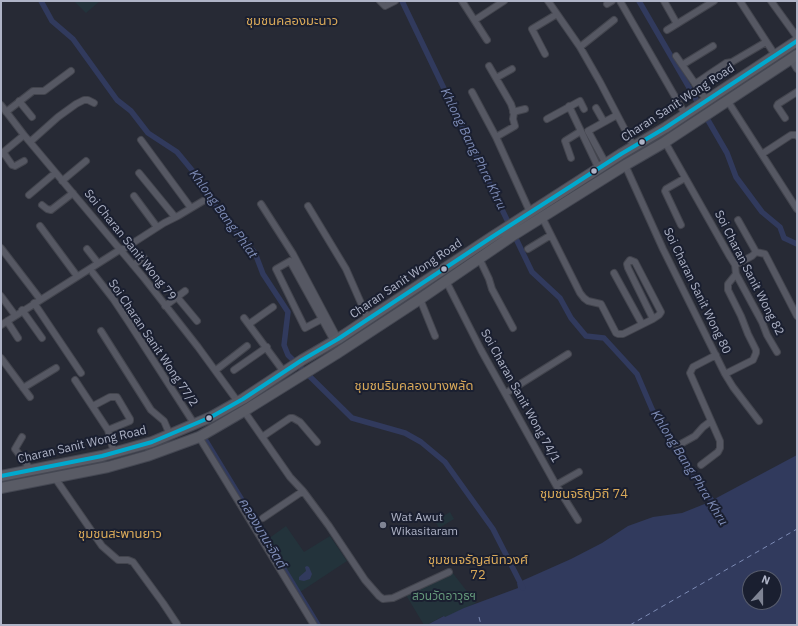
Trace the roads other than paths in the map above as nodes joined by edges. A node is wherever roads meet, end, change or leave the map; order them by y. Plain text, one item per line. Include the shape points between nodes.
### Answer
1 (380, 1) edge
2 (395, 1) edge
3 (462, 1) edge
4 (504, 1) edge
5 (548, 1) edge
6 (620, 1) edge
7 (664, 1) edge
8 (714, 1) edge
9 (740, 1) edge
10 (771, 1) edge
11 (557, 14) junction
12 (475, 20) junction
13 (614, 20) dead end
14 (677, 24) junction
15 (667, 30) dead end
16 (797, 37) edge
17 (487, 40) dead end
18 (797, 40) edge
19 (766, 42) junction
20 (713, 46) dead end
21 (580, 47) junction
22 (545, 54) dead end
23 (775, 55) junction
24 (676, 56) dead end
25 (794, 57) edge
26 (682, 65) junction
27 (489, 66) dead end
28 (512, 69) dead end
29 (797, 69) edge
30 (72, 71) dead end
31 (496, 78) junction
32 (695, 84) junction
33 (472, 92) dead end
34 (797, 92) edge
35 (727, 100) junction
36 (19, 101) junction
37 (707, 101) junction
38 (94, 104) dead end
39 (1, 105) edge
40 (570, 106) junction
41 (596, 108) dead end
42 (525, 109) dead end
43 (584, 109) dead end
44 (6, 112) junction
45 (513, 112) junction
46 (685, 114) junction
47 (617, 116) junction
48 (32, 117) dead end
49 (785, 118) dead end
50 (547, 119) dead end
51 (604, 122) junction
52 (581, 131) junction
53 (24, 135) junction
54 (797, 136) edge
55 (496, 137) junction
56 (141, 140) dead end
57 (30, 142) junction
58 (665, 142) junction
59 (634, 147) junction
60 (2, 151) edge
61 (762, 154) junction
62 (571, 158) dead end
63 (86, 160) dead end
64 (24, 161) dead end
65 (624, 165) junction
66 (602, 166) junction
67 (55, 173) junction
68 (139, 173) dead end
69 (685, 178) junction
70 (62, 181) junction
71 (73, 193) junction
72 (29, 195) dead end
73 (134, 196) dead end
74 (795, 200) edge
75 (203, 201) dead end
76 (261, 204) dead end
77 (42, 205) dead end
78 (308, 206) dead end
79 (191, 208) junction
80 (797, 209) edge
81 (530, 212) junction
82 (542, 217) junction
83 (174, 218) junction
84 (738, 220) dead end
85 (681, 225) dead end
86 (40, 226) dead end
87 (157, 228) junction
88 (551, 236) junction
89 (1, 248) edge
90 (87, 249) dead end
91 (528, 249) dead end
92 (121, 250) junction
93 (756, 252) junction
94 (144, 258) dead end
95 (480, 260) junction
96 (98, 263) junction
97 (133, 265) junction
98 (735, 265) junction
99 (93, 273) dead end
100 (614, 273) dead end
101 (736, 274) junction
102 (77, 276) junction
103 (446, 281) junction
104 (185, 291) dead end
105 (1, 296) edge
106 (177, 297) junction
107 (420, 300) junction
108 (37, 301) junction
109 (165, 306) junction
110 (273, 307) dead end
111 (386, 308) junction
112 (22, 310) junction
113 (15, 315) junction
114 (797, 316) edge
115 (244, 318) dead end
116 (392, 318) junction
117 (322, 319) junction
118 (368, 319) junction
119 (653, 319) junction
120 (7, 321) junction
121 (197, 321) dead end
122 (249, 324) junction
123 (642, 324) junction
124 (1, 325) edge
125 (513, 328) dead end
126 (101, 332) dead end
127 (435, 336) dead end
128 (18, 338) dead end
129 (42, 338) dead end
130 (336, 340) junction
131 (247, 346) dead end
132 (267, 347) junction
133 (777, 352) dead end
134 (568, 354) dead end
135 (716, 355) junction
136 (1, 358) edge
137 (56, 368) dead end
138 (288, 369) junction
139 (216, 370) junction
140 (234, 370) dead end
141 (81, 373) dead end
142 (726, 374) junction
143 (75, 380) dead end
144 (23, 388) junction
145 (506, 393) junction
146 (30, 397) dead end
147 (238, 402) junction
148 (92, 406) junction
149 (246, 411) junction
150 (711, 421) junction
151 (759, 421) dead end
152 (195, 425) junction
153 (108, 430) junction
154 (170, 435) junction
155 (22, 436) dead end
156 (263, 436) junction
157 (198, 437) junction
158 (316, 442) dead end
159 (677, 446) dead end
160 (114, 453) junction
161 (701, 465) dead end
162 (31, 470) junction
163 (579, 472) dead end
164 (1, 476) edge
165 (55, 478) junction
166 (556, 485) junction
167 (1, 488) edge
168 (303, 491) junction
169 (263, 518) dead end
170 (578, 520) dead end
171 (449, 572) dead end
172 (176, 625) edge
173 (314, 625) edge

1 - 2 street via 385,6
3 - 12 street
4 - 12 street
5 - 11 street
6 - 46 street
7 - 14 street
8 - 14 street
9 - 19 street
10 - 16 street
11 - 21 street
11 - 22 street via 532,29
12 - 17 street
13 - 21 street
14 - 15 street
18 - 23 main road, Charan Sanit Wong Road
19 - 23 street
19 - 32 street via 726,63
20 - 26 street
21 - 47 street
23 - 37 main road, Charan Sanit Wong Road
24 - 26 street
25 - 29 street
25 - 35 main road, Charan Sanit Wong Road
26 - 32 street
27 - 31 street
28 - 31 street
30 - 36 street via 44,91 33,91
31 - 45 street
32 - 37 street
33 - 55 street
34 - 49 street via 777,106
35 - 58 main road, Charan Sanit Wong Road
35 - 61 street
36 - 44 street
36 - 48 street
37 - 46 main road, Charan Sanit Wong Road
38 - 57 street via 84,100 76,104
39 - 44 street, Soi Charan Sanit Wong 79
40 - 43 street via 580,101
40 - 50 street
40 - 52 street
41 - 51 street
42 - 45 street
44 - 53 street, Soi Charan Sanit Wong 79
45 - 55 street via 515,126
46 - 59 main road, Charan Sanit Wong Road
47 - 51 street
47 - 59 street
51 - 66 street via 588,131
52 - 62 street via 565,141
52 - 66 street
53 - 57 street, Soi Charan Sanit Wong 79
53 - 60 street
54 - 61 street via 791,135
55 - 81 street
56 - 79 street
57 - 67 street, Soi Charan Sanit Wong 79
58 - 65 main road, Charan Sanit Wong Road
58 - 69 street, Soi Charan Sanit Wong 82
59 - 66 main road, Charan Sanit Wong Road
60 - 64 street via 12,165
61 - 74 street
63 - 70 street
65 - 82 main road, Charan Sanit Wong Road
65 - 135 street, Soi Charan Sanit Wong 80
66 - 81 main road, Charan Sanit Wong Road
67 - 70 street, Soi Charan Sanit Wong 79
67 - 72 street
68 - 83 street
69 - 85 street via 665,192
69 - 98 street, Soi Charan Sanit Wong 82
70 - 71 street, Soi Charan Sanit Wong 79
71 - 77 street via 53,209 47,209
71 - 92 street, Soi Charan Sanit Wong 79
73 - 87 street
74 - 80 street
75 - 79 street
76 - 130 street via 293,254
78 - 118 street via 346,269
79 - 83 street
81 - 111 main road, Charan Sanit Wong Road
82 - 88 street
82 - 95 main road, Charan Sanit Wong Road
83 - 87 street
84 - 93 street
86 - 102 street
87 - 92 street
88 - 91 street
88 - 123 street via 584,298 601,304 616,333 623,334
89 - 108 street
90 - 96 street
92 - 96 street
92 - 97 street, Soi Charan Sanit Wong 79
93 - 98 street
93 - 114 street via 765,254
94 - 97 street
95 - 103 main road, Charan Sanit Wong Road
95 - 125 street
96 - 102 street
97 - 109 street, Soi Charan Sanit Wong 79
98 - 101 street, Soi Charan Sanit Wong 82
99 - 152 street, Soi Charan Sanit Wong 77/2 via 114,300
100 - 123 street
101 - 133 street, Soi Charan Sanit Wong 82
101 - 142 street via 728,284 728,290 756,353 753,360
102 - 108 street
103 - 107 main road, Charan Sanit Wong Road
103 - 145 street, Soi Charan Sanit Wong 74/1
104 - 106 street
105 - 113 street
106 - 109 street
106 - 121 street
107 - 116 main road, Charan Sanit Wong Road
107 - 127 street
108 - 112 street
108 - 141 street
109 - 139 street, Soi Charan Sanit Wong 79
110 - 122 street
111 - 116 main road
111 - 118 main road, Charan Sanit Wong Road
112 - 113 street
112 - 129 street
113 - 120 street
115 - 122 street
116 - 149 main road, Charan Sanit Wong Road
117 - 117 street via 290,261 276,269 305,328
117 - 130 street
118 - 130 main road, Charan Sanit Wong Road
119 - 119 street via 659,315 660,310 635,262 628,261 628,268
119 - 123 street
120 - 124 street
120 - 128 street
122 - 132 street
126 - 154 street via 151,410 164,421
130 - 138 main road, Charan Sanit Wong Road
131 - 139 street
132 - 138 street
132 - 140 street
134 - 145 street
135 - 142 street, Soi Charan Sanit Wong 80
135 - 150 street via 692,367 690,373
136 - 144 street
137 - 144 street
138 - 147 main road, Charan Sanit Wong Road
139 - 147 street, Soi Charan Sanit Wong 79
142 - 151 street, Soi Charan Sanit Wong 80
143 - 148 street
144 - 146 street
145 - 166 street, Soi Charan Sanit Wong 74/1
147 - 152 main road, Charan Sanit Wong Road
148 - 153 street
148 - 153 street via 110,397 117,398 130,421
149 - 156 street
149 - 157 main road, Charan Sanit Wong Road
150 - 159 street via 695,436
150 - 161 street via 720,441 720,448
152 - 154 main road, Charan Sanit Wong Road
153 - 160 street
154 - 160 main road, Charan Sanit Wong Road
155 - 162 street via 15,448
156 - 158 street via 293,418 300,422
156 - 168 street via 290,477
157 - 165 main road, Charan Sanit Wong Road via 147,456
157 - 173 street
160 - 162 main road, Charan Sanit Wong Road
162 - 164 main road, Charan Sanit Wong Road
163 - 166 street
165 - 167 main road, Charan Sanit Wong Road
165 - 172 street via 102,546 118,560 133,562 167,608
166 - 170 street, Soi Charan Sanit Wong 74/1
168 - 169 street
168 - 171 street via 365,580 383,599 400,596

